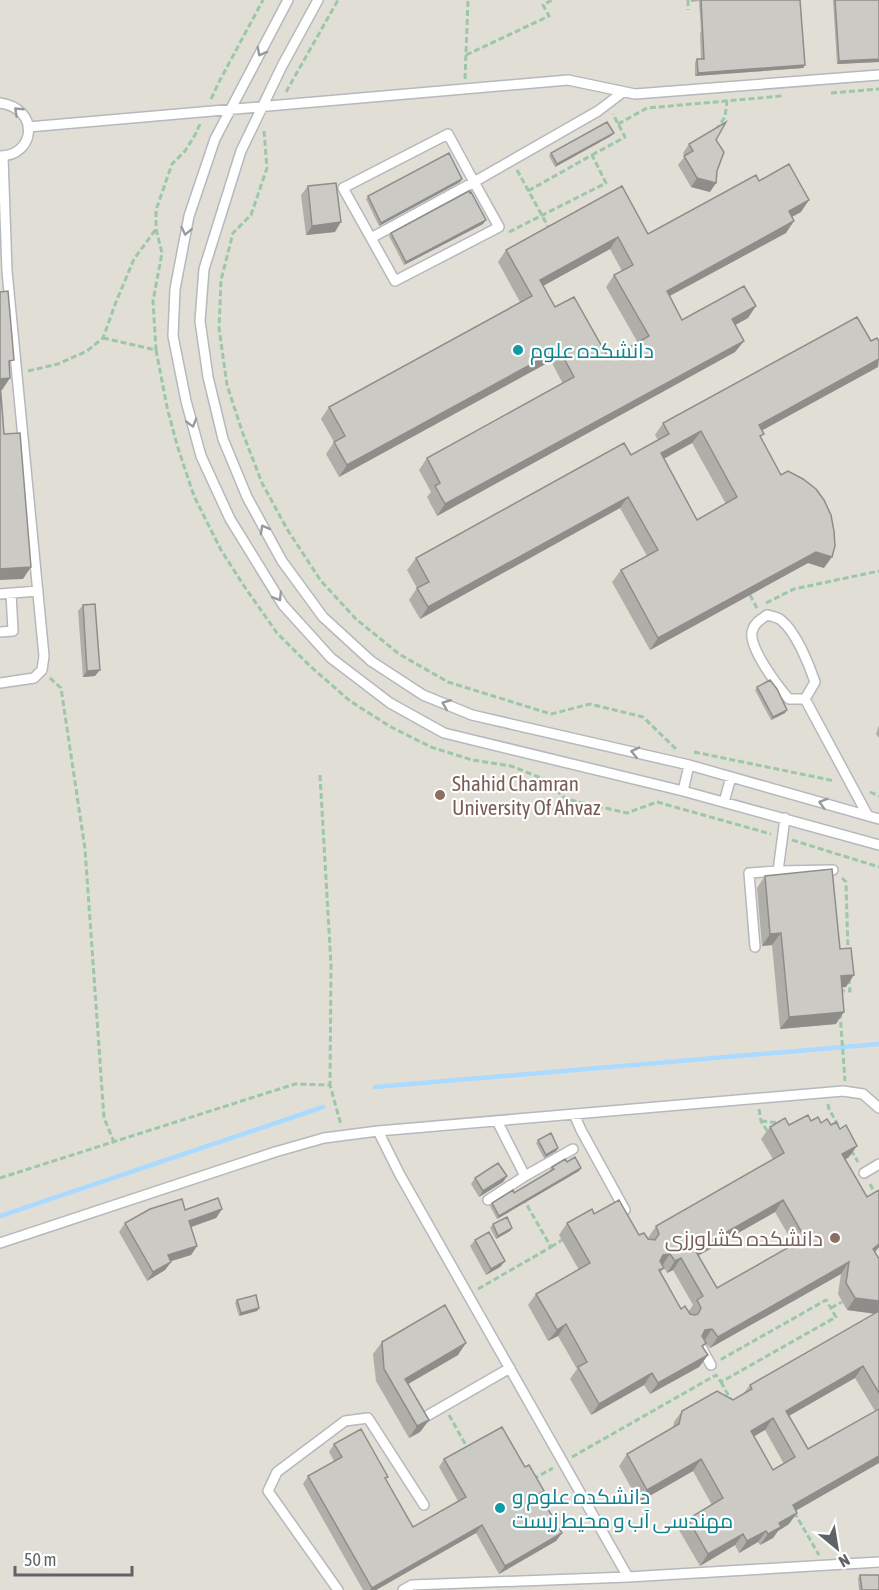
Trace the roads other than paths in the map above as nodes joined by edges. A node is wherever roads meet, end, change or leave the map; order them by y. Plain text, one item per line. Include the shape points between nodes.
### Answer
1 (288, 0) edge
2 (318, 0) edge
3 (879, 75) edge
4 (623, 92) junction
5 (0, 103) edge
6 (263, 107) junction
7 (231, 109) junction
8 (28, 127) junction
9 (2, 156) edge
10 (474, 182) junction
11 (371, 238) junction
12 (4, 271) edge
13 (38, 591) junction
14 (11, 593) junction
15 (0, 594) edge
16 (0, 632) edge
17 (0, 683) edge
18 (806, 699) junction
19 (689, 765) junction
20 (731, 777) junction
21 (683, 791) junction
22 (724, 802) junction
23 (868, 816) junction
24 (785, 818) junction
25 (879, 819) edge
26 (879, 844) edge
27 (833, 870) edge
28 (778, 871) junction
29 (755, 947) dead end
30 (879, 1108) edge
31 (574, 1114) junction
32 (496, 1121) junction
33 (378, 1131) junction
34 (573, 1149) dead end
35 (879, 1164) edge
36 (864, 1173) road end
37 (525, 1176) junction
38 (488, 1200) dead end
39 (627, 1214) edge
40 (0, 1243) edge
41 (701, 1347) edge
42 (711, 1365) dead end
43 (510, 1368) junction
44 (425, 1416) edge
45 (424, 1505) dead end
46 (879, 1562) edge
47 (628, 1577) junction
48 (579, 1579) junction
49 (338, 1590) edge
50 (403, 1590) edge
51 (580, 1590) edge

1 -> 7 lane
2 - 6 lane
3 - 4 lane
4 - 6 lane via 568,80
4 - 10 lane via 598,111
8 -> 5 lane via 22,112
6 - 7 lane
19 -> 6 lane via 472,715 423,694 371,661 323,617 282,561 246,497 223,439 200,321 204,269 241,151
7 - 8 lane
7 -> 21 lane via 215,139 189,216 175,289 173,336 201,456 230,519 283,605 332,658 390,704 444,733
8 - 9 lane via 24,145 15,153
9 - 12 lane
10 - 11 lane
10 - 11 lane via 499,227 395,281
10 - 11 lane via 448,134 343,188
12 - 13 lane
13 - 14 lane
13 - 17 lane via 42,670 34,678
14 - 15 lane
14 - 16 lane via 13,631
18 - 18 lane via 815,682 807,661 789,629 779,618 767,615 756,622 752,644 789,699
18 - 23 lane
19 - 20 lane
19 - 21 lane
20 - 22 lane
23 -> 20 lane
21 - 22 lane
22 - 24 lane
23 - 25 lane
24 - 26 lane
24 - 28 lane
27 - 28 lane
28 - 29 lane via 749,873
30 - 31 lane via 863,1094 846,1092
31 - 32 lane
31 - 39 lane
32 - 33 lane
32 - 37 lane
33 - 40 lane via 324,1138 274,1152
33 - 43 lane
34 - 37 lane
35 - 36 lane
37 - 38 lane
41 - 42 lane
43 - 44 lane
43 - 47 lane
45 - 49 lane via 368,1418 345,1422 277,1472 268,1491
46 - 47 lane
47 - 48 lane
48 - 50 lane via 412,1585
48 - 51 lane

